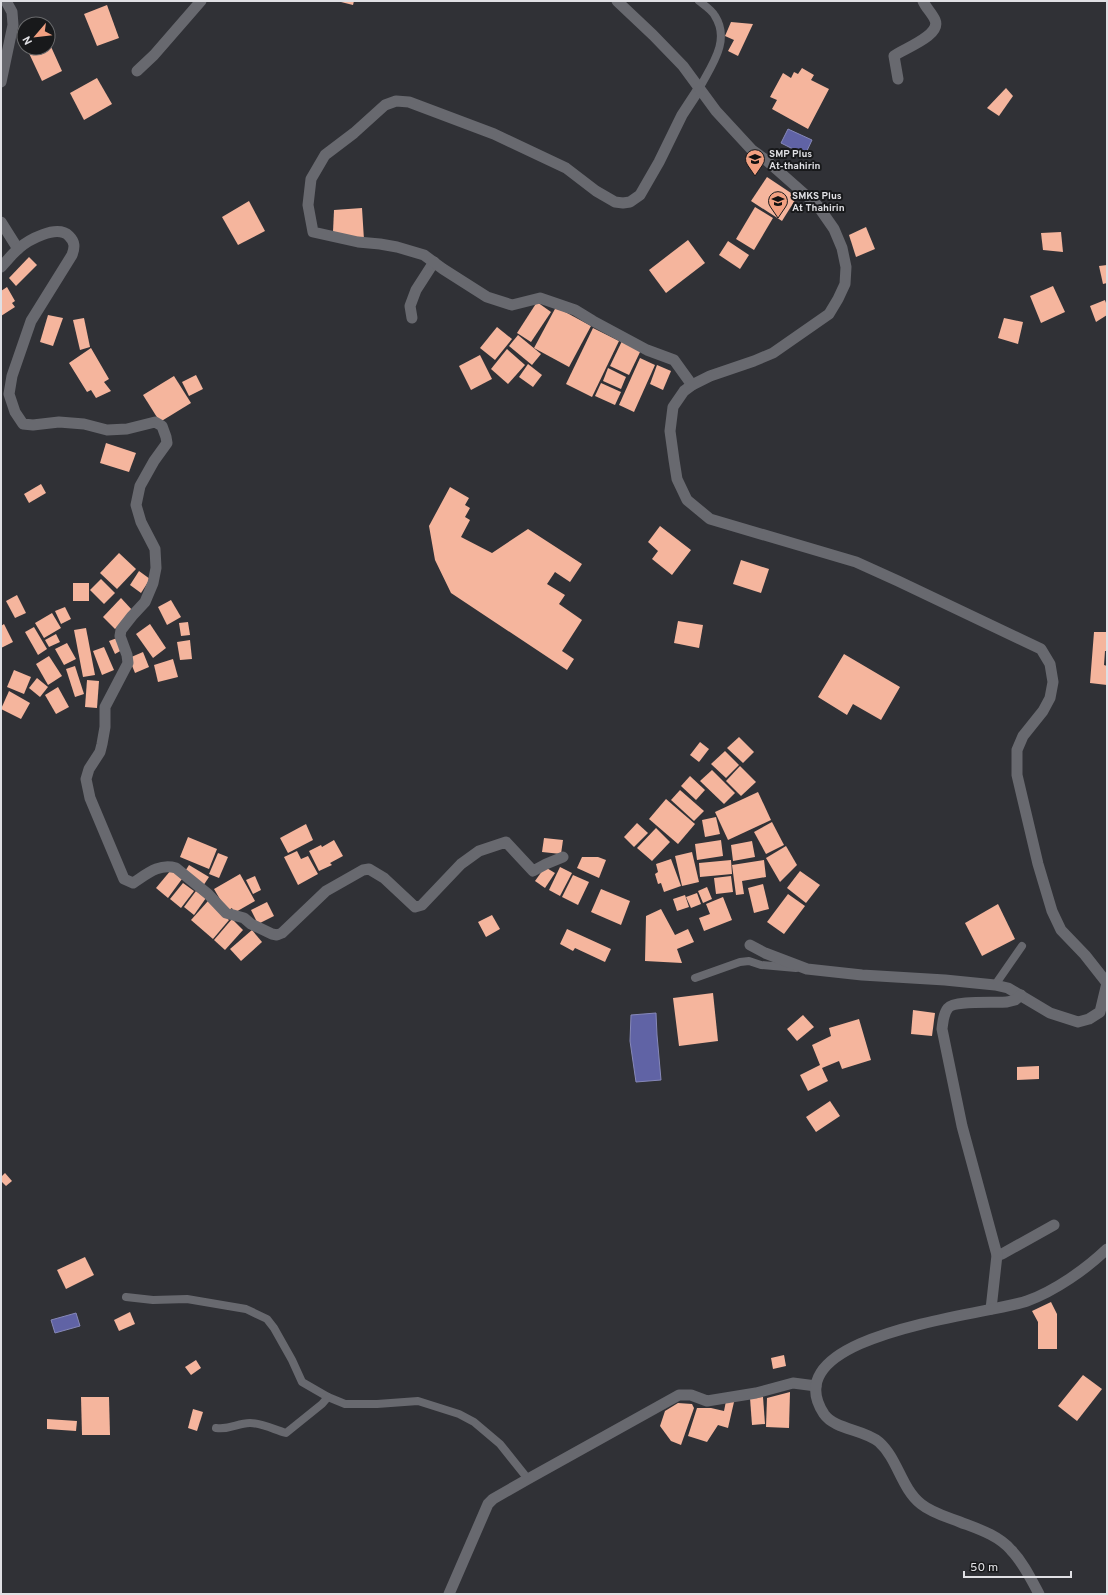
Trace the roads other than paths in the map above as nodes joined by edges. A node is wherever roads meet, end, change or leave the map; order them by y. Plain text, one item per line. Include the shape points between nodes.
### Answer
1 (6, 1) edge
2 (201, 1) edge
3 (617, 1) edge
4 (699, 1) edge
5 (923, 1) edge
6 (137, 71) dead end
7 (898, 79) dead end
8 (1, 82) edge
9 (699, 88) junction
10 (1, 222) edge
11 (18, 249) junction
12 (434, 262) junction
13 (1, 267) edge
14 (412, 318) dead end
15 (692, 385) junction
16 (564, 857) dead end
17 (750, 945) dead end
18 (1022, 946) dead end
19 (807, 969) junction
20 (695, 978) dead end
21 (1107, 983) edge
22 (994, 985) junction
23 (1020, 995) junction
24 (1054, 1225) dead end
25 (1107, 1249) edge
26 (998, 1255) junction
27 (126, 1298) dead end
28 (991, 1309) junction
29 (816, 1386) junction
30 (328, 1397) junction
31 (216, 1428) dead end
32 (528, 1479) junction
33 (449, 1594) edge
34 (1040, 1594) edge

1 - 8 street via 12,12 13,25
2 - 6 street
3 - 9 street via 654,35 683,66
4 - 9 lane via 715,15 722,37 718,52
5 - 7 street via 936,21 936,26 925,39 894,56
9 - 12 street via 640,195 630,202 623,203 615,202 596,191 566,168 494,134 409,102 396,101 385,105 325,155 311,179 308,205 313,232 397,247 424,255
9 - 15 street via 716,111 752,150 818,206 834,229 846,267 845,284 829,314 773,353
10 - 11 street
11 - 13 street
11 - 16 street via 34,238 57,231 73,239 75,247 31,321 12,376 9,394 15,412 23,424 60,422 84,424 107,430 128,429 155,422 162,426 166,437 167,443 140,486 136,505 141,522 155,549 156,568 153,583 145,602 121,630 120,636 128,664 105,707 105,727 100,752 86,779 92,804 124,879 133,883 161,866 176,868 208,894 226,913 244,918 251,924 276,935 282,933 326,891 363,870 369,869 384,878 415,907 422,905 461,864 479,851 506,842 533,871
12 - 14 street via 416,290 410,306
12 - 15 street via 487,297 512,305 540,298 576,310 647,350 674,360
15 - 21 street via 684,391 673,407 670,431 677,479 687,500 710,519 856,562 1041,649 1050,664 1053,682 1050,698 1023,736 1017,750 1017,775 1052,912 1061,930
17 - 19 street
18 - 22 lane
19 - 20 lane via 761,965 749,961
19 - 22 street
21 - 23 street via 1100,1012 1078,1022 1050,1012
22 - 23 street via 1008,988
23 - 26 street via 1015,1000 1007,1002 957,1003 947,1008 942,1029 962,1126
24 - 26 street
25 - 28 street via 1042,1295
26 - 28 street
27 - 30 lane via 187,1299 214,1303 246,1309 267,1319 302,1382
28 - 29 street via 939,1319 855,1346 830,1361 822,1370
29 - 32 street via 793,1383 756,1393 707,1401 691,1395 679,1395
29 - 34 street via 816,1397 829,1419 869,1435 879,1442 910,1492 927,1509 980,1530 1004,1543 1019,1559
30 - 31 lane via 286,1433 253,1423 225,1429
30 - 32 lane via 345,1404 418,1401 459,1414 474,1422 500,1444
32 - 33 street via 488,1504

